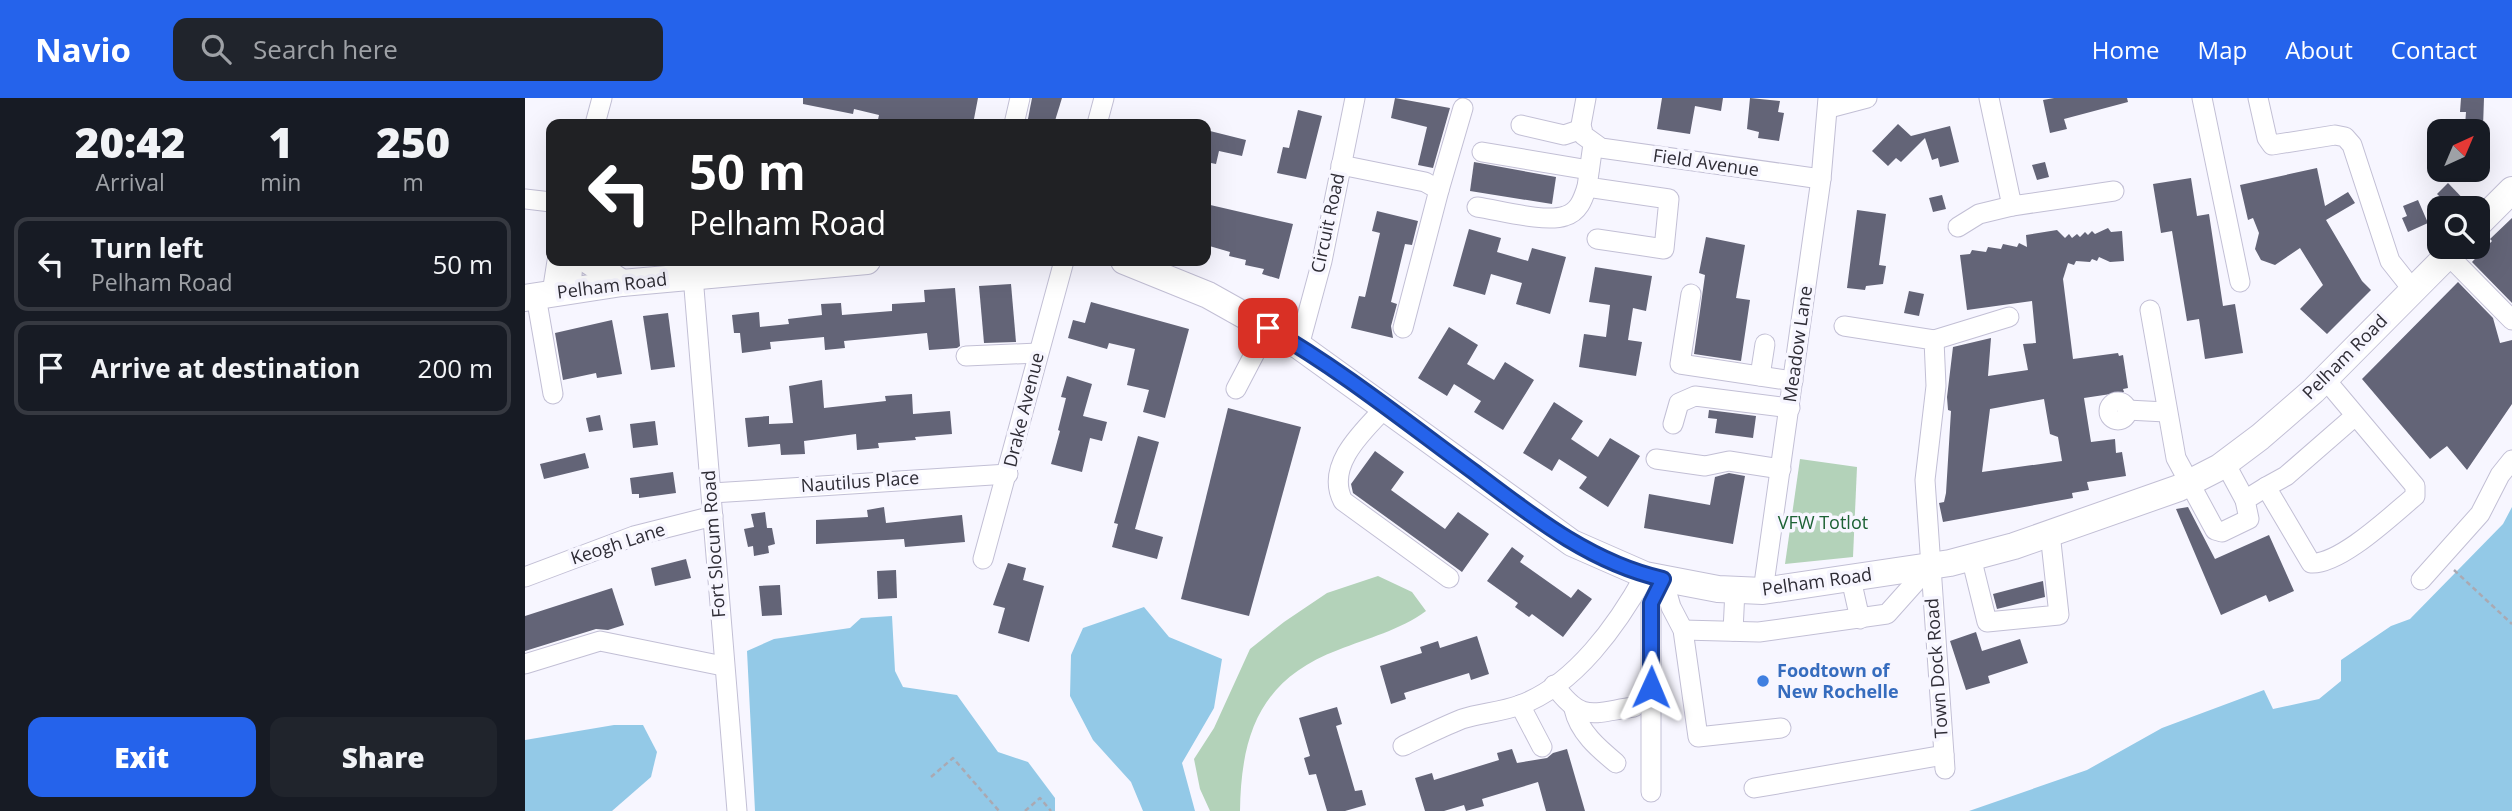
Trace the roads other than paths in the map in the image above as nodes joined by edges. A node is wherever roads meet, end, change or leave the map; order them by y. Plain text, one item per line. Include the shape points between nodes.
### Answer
1 (602, 98) edge
2 (1020, 98) edge
3 (1104, 98) edge
4 (1355, 98) edge
5 (1586, 98) edge
6 (1867, 98) edge
7 (1989, 98) edge
8 (2202, 98) edge
9 (2258, 98) edge
10 (1829, 103) edge
11 (1463, 108) dead end
12 (596, 119) edge
13 (1015, 119) edge
14 (1098, 119) edge
15 (1521, 125) dead end
16 (1587, 137) junction
17 (1482, 152) dead end
18 (1341, 165) junction
19 (1588, 178) junction
20 (1821, 179) junction
21 (1439, 190) junction
22 (2512, 190) edge
23 (2114, 191) dead end
24 (525, 200) edge
25 (546, 202) edge
26 (2012, 206) junction
27 (1477, 207) dead end
28 (2490, 212) edge
29 (1958, 227) dead end
30 (1597, 239) dead end
31 (2444, 259) edge
32 (2459, 259) edge
33 (555, 266) edge
34 (569, 266) edge
35 (596, 266) edge
36 (809, 266) edge
37 (1063, 266) edge
38 (1136, 266) edge
39 (693, 276) junction
40 (2240, 282) dead end
41 (622, 283) junction
42 (2413, 290) junction
43 (1691, 294) dead end
44 (546, 295) edge
45 (2150, 310) dead end
46 (2009, 317) dead end
47 (2512, 320) edge
48 (1844, 326) dead end
49 (1268, 328) junction
50 (1403, 328) dead end
51 (1934, 340) junction
52 (1765, 344) dead end
53 (1299, 346) junction
54 (1038, 353) junction
55 (966, 356) dead end
56 (1761, 376) junction
57 (2325, 379) junction
58 (1793, 381) junction
59 (1236, 389) dead end
60 (553, 394) dead end
61 (1385, 408) junction
62 (1790, 408) junction
63 (2127, 410) dead end
64 (2166, 412) junction
65 (2355, 416) junction
66 (1673, 424) dead end
67 (1656, 458) dead end
68 (2512, 460) edge
69 (2225, 463) junction
70 (1781, 469) junction
71 (1008, 474) junction
72 (2191, 481) junction
73 (2266, 487) junction
74 (712, 493) junction
75 (2245, 500) junction
76 (713, 516) junction
77 (2050, 533) junction
78 (1971, 557) junction
79 (983, 559) dead end
80 (1929, 567) junction
81 (525, 577) edge
82 (1654, 577) junction
83 (1449, 578) dead end
84 (1851, 579) junction
85 (2421, 580) dead end
86 (1735, 590) junction
87 (1763, 591) junction
88 (1860, 619) junction
89 (1683, 630) junction
90 (1733, 631) junction
91 (525, 663) edge
92 (723, 666) junction
93 (1554, 685) junction
94 (1520, 705) junction
95 (1634, 707) dead end
96 (1574, 709) junction
97 (1781, 728) dead end
98 (1403, 746) dead end
99 (1542, 747) dead end
100 (1616, 763) dead end
101 (1753, 788) dead end
102 (1651, 792) dead end
103 (737, 811) edge

1 - 12 street
2 - 13 street
3 - 14 street
4 - 18 street, Circuit Road
5 - 16 street
6 - 10 street
7 - 26 street
8 - 40 street
9 - 42 street via 2272,145 2346,137 2390,261
10 - 20 street, Meadow Lane
11 - 21 street
15 - 16 street, Field Avenue
16 - 19 street
16 - 20 street, Field Avenue via 1601,148
17 - 19 street
18 - 21 street via 1425,182
18 - 53 street, Circuit Road
19 - 27 street via 1581,205 1566,216
19 - 30 street via 1669,199 1664,249
20 - 58 street, Meadow Lane
21 - 50 street
22 - 28 main road
23 - 26 street
24 - 25 street
26 - 29 street via 1979,214
31 - 42 main road, Pelham Road
32 - 47 street
33 - 44 street
34 - 44 street
35 - 41 main road
36 - 39 main road, Pelham Road
37 - 54 street, Drake Avenue
38 - 49 main road, Pelham Road via 1208,295
39 - 41 main road, Pelham Road
39 - 74 street, Fort Slocum Road
41 - 44 main road, Pelham Road
42 - 57 main road, Pelham Road
43 - 56 street via 1680,363
44 - 60 street
45 - 64 street
46 - 51 street
48 - 51 street
49 - 53 main road, Pelham Road
49 - 59 street
51 - 80 street, Town Dock Road via 1936,386 1925,480
52 - 56 street
53 - 61 main road, Pelham Road
54 - 55 street
54 - 71 street, Drake Avenue
56 - 58 street
57 - 65 street
57 - 69 main road, Pelham Road
58 - 62 street, Meadow Lane
61 - 82 main road, Pelham Road via 1572,543
61 - 83 street via 1358,437 1339,469 1336,488 1343,501
62 - 66 street via 1695,396 1679,403
62 - 70 street, Meadow Lane
63 - 64 street
64 - 72 street via 2176,458
65 - 73 street via 2286,476
65 - 73 street via 2415,486 2415,496 2366,537 2321,564 2311,563
67 - 70 street via 1705,466 1729,461
68 - 85 street via 2480,514
69 - 72 main road, Pelham Road
69 - 75 street
70 - 87 street, Meadow Lane
71 - 74 street, Nautilus Place
71 - 79 street, Drake Avenue
72 - 75 street via 2215,530 2222,532 2249,519
72 - 77 main road, Pelham Road
73 - 75 street
74 - 76 street, Fort Slocum Road
76 - 81 street, Keogh Lane via 635,536
76 - 92 street, Fort Slocum Road
77 - 78 main road, Pelham Road
77 - 78 street via 2059,615 1987,622
78 - 80 main road, Pelham Road
80 - 84 main road, Pelham Road
80 - 88 street via 1887,614
80 - 101 street, Town Dock Road via 1944,762
82 - 86 main road, Pelham Road
82 - 89 street
82 - 93 street via 1597,645
82 - 102 street
84 - 87 main road, Pelham Road
84 - 88 street
86 - 87 main road, Pelham Road
86 - 90 street
88 - 90 street
89 - 90 street
89 - 97 street via 1698,737
91 - 92 street via 600,641
92 - 103 street, Fort Slocum Road
93 - 94 street
93 - 96 street
94 - 98 street via 1463,719
94 - 99 street
95 - 96 street via 1589,713
96 - 100 street via 1587,735

